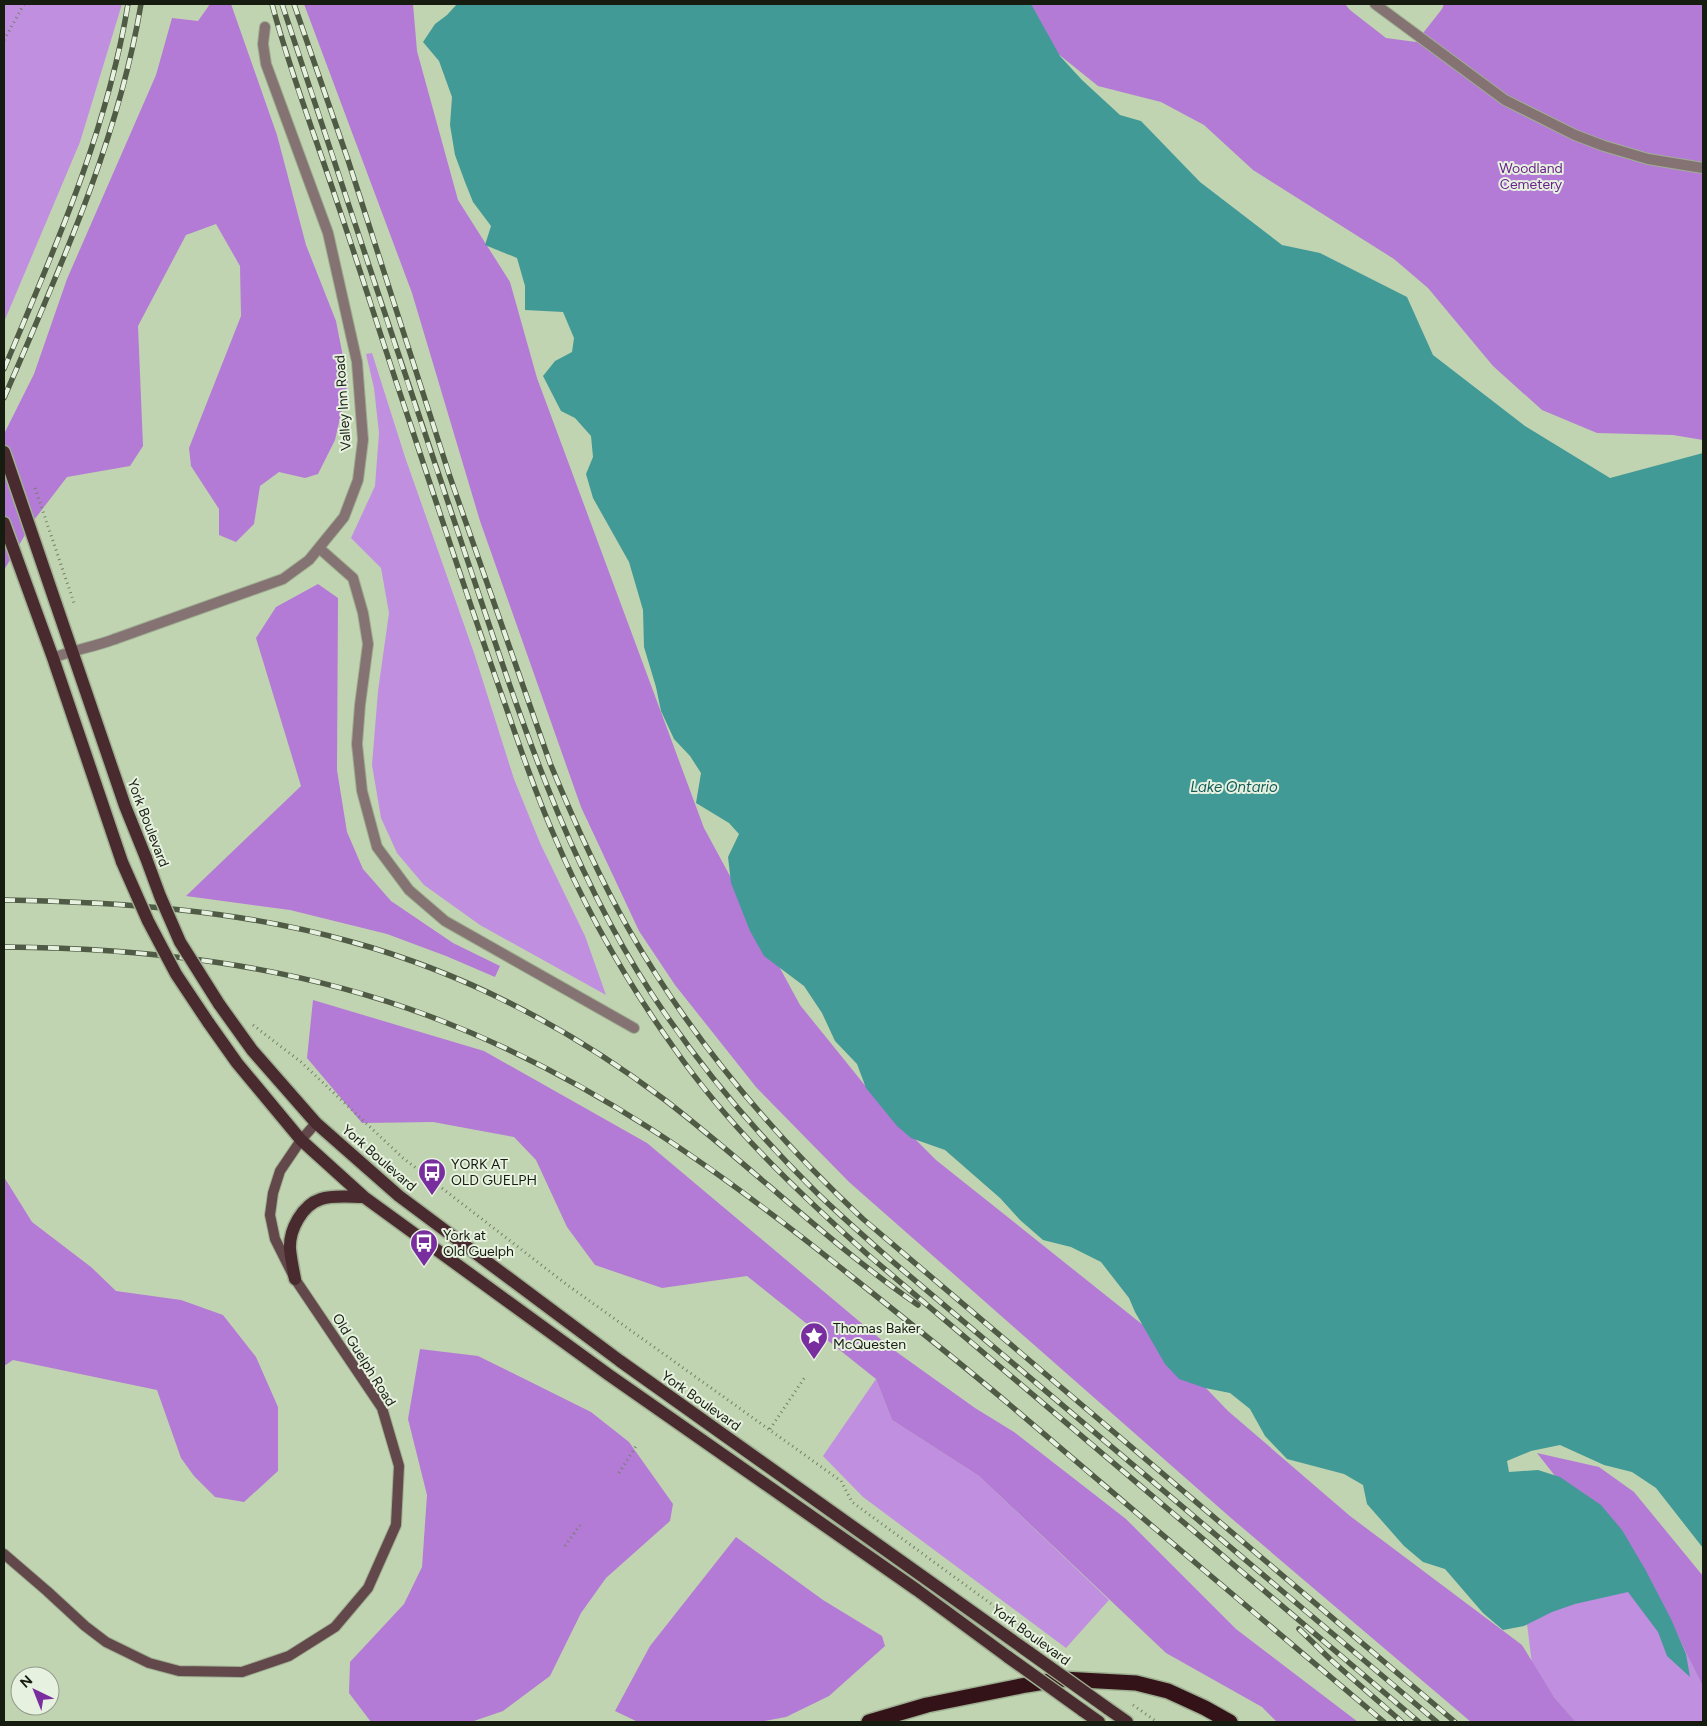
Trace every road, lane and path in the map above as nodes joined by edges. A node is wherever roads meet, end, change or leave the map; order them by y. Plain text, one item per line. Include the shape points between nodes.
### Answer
1 (24, 4) edge
2 (1375, 4) edge
3 (265, 27) dead end
4 (4, 40) edge
5 (1703, 166) edge
6 (4, 452) edge
7 (35, 488) dead end
8 (4, 523) edge
9 (319, 548) junction
10 (74, 604) dead end
11 (72, 651) junction
12 (53, 658) junction
13 (253, 1024) dead end
14 (634, 1028) dead end
15 (316, 1123) junction
16 (301, 1140) junction
17 (364, 1197) junction
18 (295, 1279) junction
19 (806, 1377) dead end
20 (770, 1429) junction
21 (636, 1446) dead end
22 (619, 1472) dead end
23 (580, 1525) dead end
24 (565, 1546) dead end
25 (4, 1554) edge
26 (1027, 1630) dead end
27 (1133, 1705) dead end
28 (869, 1722) edge
29 (1099, 1722) edge
30 (1126, 1722) edge
31 (1157, 1722) edge
32 (1230, 1722) edge

1 - 4 path
2 - 5 street via 1505,100 1604,146 1648,159
3 - 9 street, Valley Inn Road via 266,64 328,233 357,362 363,440 358,480 344,517
6 - 11 main road, York Boulevard
7 - 10 path
8 - 12 main road
9 - 11 street, Valley Inn Road via 309,560 283,579 101,645
9 - 14 street via 353,578 363,614 368,644 357,744 362,791 377,847 409,890 445,920
11 - 12 street, Valley Inn Road
11 - 15 main road, York Boulevard, bridge via 125,806 180,942 252,1050
12 - 16 main road, bridge via 122,862 148,920 176,974 208,1022 237,1063
13 - 20 path via 301,1062 403,1158 566,1284
15 - 16 street, Old Guelph Road
15 - 30 main road, York Boulevard, bridge via 436,1226
16 - 17 main road
16 - 18 street, Old Guelph Road via 280,1171 270,1215 275,1239
17 - 18 main road via 322,1198 302,1212 296,1221 290,1246
17 - 29 main road, bridge
18 - 25 street, Old Guelph Road via 382,1408 399,1466 396,1525 368,1588 335,1627 289,1656 242,1672 179,1671 149,1663 106,1642
19 - 20 path
20 - 26 path via 841,1481 852,1502
21 - 22 path
23 - 24 path
27 - 31 path
28 - 32 highway via 927,1705 1063,1679 1136,1684 1168,1691

